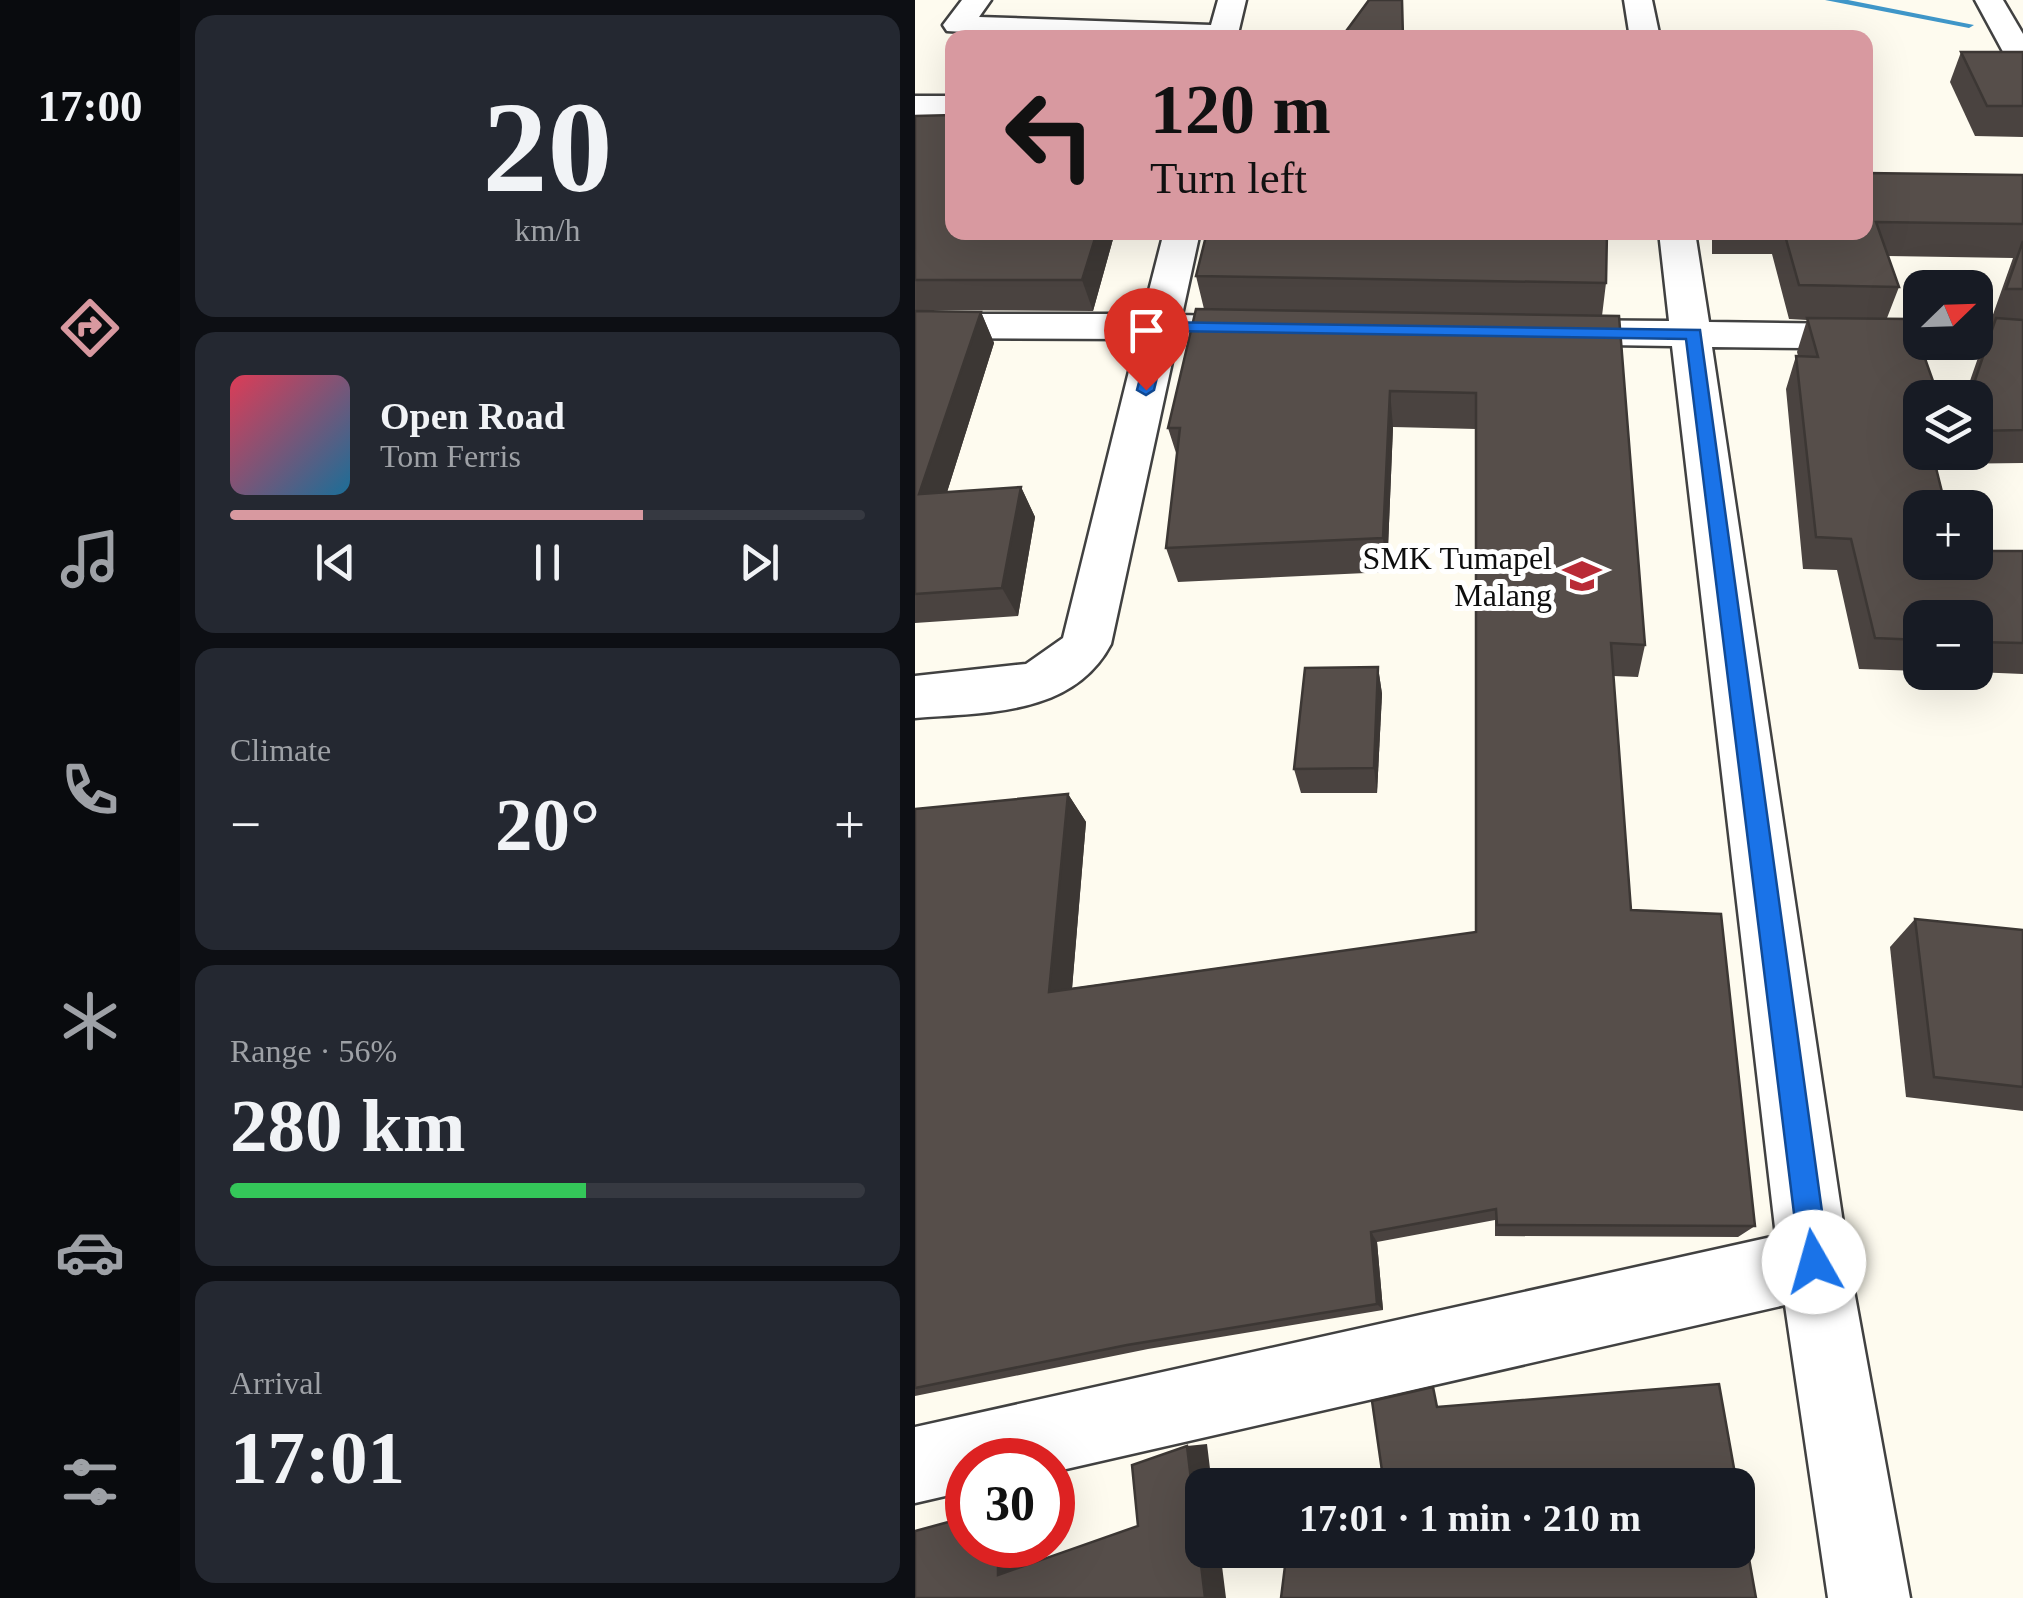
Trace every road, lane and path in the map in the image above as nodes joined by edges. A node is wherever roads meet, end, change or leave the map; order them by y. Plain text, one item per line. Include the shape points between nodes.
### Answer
1 (977, 0) edge
2 (1232, 0) edge
3 (1638, 0) edge
4 (1989, 0) edge
5 (1112, 30) edge
6 (1225, 30) edge
7 (1644, 30) edge
8 (2023, 62) edge
9 (915, 106) edge
10 (945, 106) edge
11 (1180, 240) edge
12 (1678, 240) edge
13 (915, 326) edge
14 (1161, 326) junction
15 (1310, 328) edge
16 (1500, 331) edge
17 (1694, 334) junction
18 (1903, 337) edge
19 (1993, 338) edge
20 (2023, 339) edge
21 (915, 697) edge
22 (1814, 1262) junction
23 (915, 1465) edge
24 (1869, 1598) edge

1 - 5 street via 944,24
2 - 6 street
3 - 7 street
4 - 8 street
9 - 10 street
11 - 14 street
12 - 17 street
13 - 14 street
14 - 15 street
14 - 21 street via 1085,644 1064,670 1031,683
16 - 17 street
17 - 18 street
17 - 22 street
19 - 20 street
22 - 23 street
22 - 24 street

